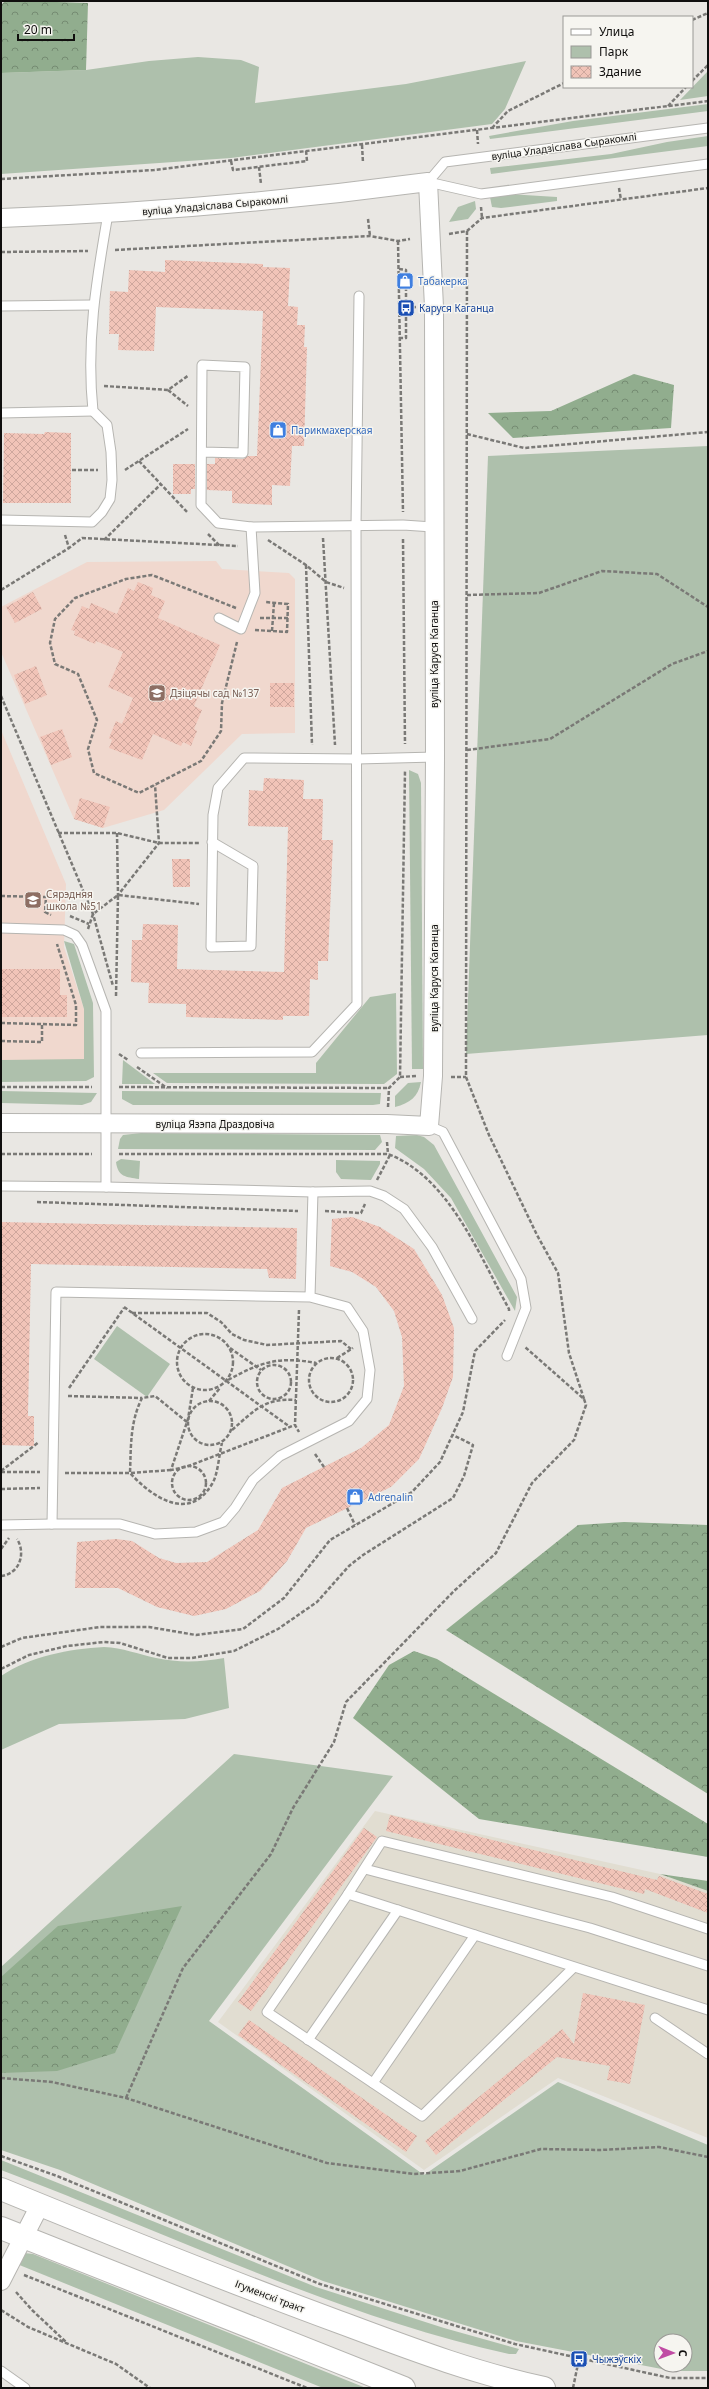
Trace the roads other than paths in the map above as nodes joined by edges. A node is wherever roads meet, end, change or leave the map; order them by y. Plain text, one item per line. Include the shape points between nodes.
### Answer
1 (708, 128) edge
2 (708, 164) edge
3 (428, 182) junction
4 (108, 214) junction
5 (1, 218) edge
6 (359, 296) dead end
7 (92, 305) junction
8 (1, 306) edge
9 (93, 411) junction
10 (1, 413) edge
11 (202, 452) junction
12 (1, 520) edge
13 (356, 526) junction
14 (251, 527) junction
15 (433, 527) junction
16 (219, 618) dead end
17 (435, 757) junction
18 (357, 760) junction
19 (212, 842) junction
20 (1, 928) edge
21 (141, 1053) dead end
22 (1, 1123) edge
23 (107, 1124) junction
24 (429, 1126) junction
25 (1, 1186) edge
26 (106, 1187) junction
27 (313, 1192) junction
28 (310, 1298) junction
29 (472, 1319) dead end
30 (507, 1356) dead end
31 (52, 1524) junction
32 (1, 1525) edge
33 (365, 1869) junction
34 (348, 1894) junction
35 (398, 1910) junction
36 (708, 1929) edge
37 (474, 1935) junction
38 (708, 1966) edge
39 (574, 1967) junction
40 (708, 2010) edge
41 (654, 2018) dead end
42 (308, 2040) junction
43 (708, 2054) edge
44 (373, 2084) junction
45 (1, 2189) edge
46 (40, 2205) junction
47 (1, 2228) edge
48 (23, 2237) junction
49 (6, 2279) edge
50 (1, 2372) edge
51 (25, 2388) edge
52 (404, 2388) edge
53 (544, 2388) edge

1 - 3 lane, вуліца Уладзіслава Сыракомлі via 445,162
2 - 3 lane, вуліца Уладзіслава Сыракомлі via 481,194
3 - 4 street, вуліца Уладзіслава Сыракомлі via 264,201
3 - 15 street, вуліца Каруся Каганца via 434,284
4 - 5 street, вуліца Уладзіслава Сыракомлі
4 - 7 lane
6 - 13 lane
7 - 8 lane
7 - 9 lane via 90,386
9 - 10 lane
9 - 12 lane via 107,425 112,452 110,499 102,512 92,522
11 - 11 lane via 243,453 245,366 202,365
11 - 14 lane via 201,505 218,523
13 - 14 lane
13 - 15 lane
13 - 18 lane
14 - 16 lane via 255,593 241,629
15 - 17 street, вуліца Каруся Каганца
17 - 18 lane
17 - 24 street, вуліца Каруся Каганца via 433,1076
18 - 19 lane via 244,758 218,788
18 - 21 lane via 357,1004 312,1052
19 - 19 lane via 253,866 251,946 211,947
20 - 23 lane via 64,930 75,935 82,945 106,1012
22 - 23 street, вуліца Язэпа Драздовіча
23 - 24 street, вуліца Язэпа Драздовіча
23 - 26 lane
24 - 30 lane via 443,1132 521,1279 526,1308
25 - 26 lane
26 - 27 lane
27 - 28 lane
27 - 29 lane via 370,1191 384,1196 404,1209 432,1247
28 - 31 lane via 56,1292 49,1472
28 - 31 lane via 347,1307 363,1331 370,1370 367,1399 349,1421 280,1456 253,1480 223,1522 196,1532 155,1534 120,1524
31 - 32 lane
33 - 34 lane
33 - 36 lane via 382,1841 612,1897
33 - 38 lane via 590,1928
34 - 35 lane
34 - 42 lane via 267,2012
35 - 37 lane
35 - 42 lane
37 - 39 lane
37 - 44 lane
39 - 40 lane
39 - 44 lane via 422,2116
41 - 43 lane
42 - 44 lane
45 - 46 main road, Ігуменскі тракт
46 - 48 street
46 - 53 main road, Ігуменскі тракт via 261,2294 436,2358 513,2382
47 - 48 main road
48 - 49 street
48 - 52 main road
50 - 51 lane

